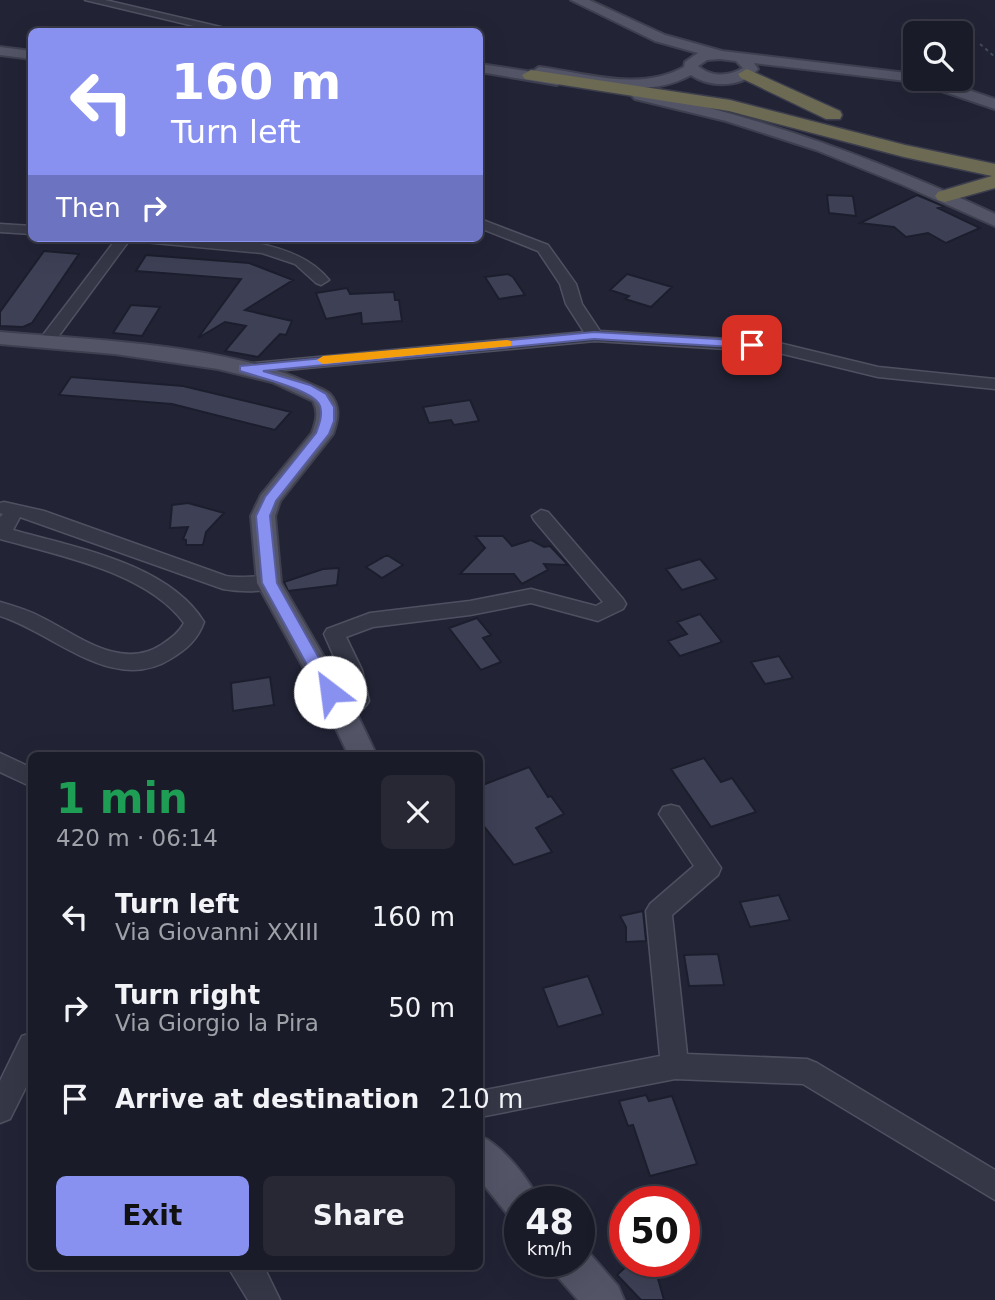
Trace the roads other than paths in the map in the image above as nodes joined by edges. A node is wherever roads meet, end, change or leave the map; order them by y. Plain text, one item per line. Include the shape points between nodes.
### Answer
1 (90, 0) edge
2 (579, 0) edge
3 (219, 28) edge
4 (660, 38) junction
5 (0, 51) edge
6 (28, 54) edge
7 (720, 55) junction
8 (691, 65) junction
9 (747, 67) junction
10 (483, 69) edge
11 (483, 69) edge
12 (531, 75) junction
13 (903, 76) edge
14 (962, 91) edge
15 (995, 104) edge
16 (995, 164) edge
17 (995, 170) edge
18 (995, 181) edge
19 (945, 196) junction
20 (995, 221) edge
21 (483, 224) edge
22 (0, 228) edge
23 (28, 230) edge
24 (121, 242) edge
25 (188, 242) edge
26 (321, 280) dead end
27 (594, 335) junction
28 (0, 338) edge
29 (46, 342) junction
30 (244, 369) junction
31 (995, 384) edge
32 (8, 509) edge
33 (541, 516) dead end
34 (269, 583) junction
35 (0, 609) edge
36 (342, 712) junction
37 (361, 752) edge
38 (0, 762) edge
39 (28, 776) edge
40 (671, 814) dead end
41 (28, 1053) edge
42 (675, 1066) junction
43 (483, 1103) edge
44 (0, 1110) edge
45 (483, 1157) edge
46 (508, 1186) edge
47 (995, 1186) edge
48 (246, 1270) edge
49 (584, 1277) edge
50 (264, 1300) edge
51 (604, 1300) edge

1 - 3 street
2 - 4 main road
4 - 7 main road
4 - 8 main road via 688,54
5 - 6 main road
7 - 8 main road via 703,56
7 - 9 main road
8 - 9 main road via 698,74 718,79
8 - 10 main road via 674,78 645,84
9 - 13 main road via 789,64
9 - 16 highway via 770,88 874,132
11 - 12 main road
12 - 17 highway via 730,106
12 - 19 main road via 748,121
14 - 15 main road
18 - 19 highway
19 - 20 main road
21 - 27 street via 543,248
22 - 23 street
24 - 29 street
25 - 26 street via 264,249 300,261
27 - 30 street
27 - 31 street via 775,347 878,372
28 - 29 main road
29 - 30 main road via 116,348
30 - 34 main road via 305,388 321,397 327,407 322,434 270,500 263,516
32 - 34 street via 37,515 223,582
32 - 35 street via 2,533 103,561 173,598 194,622 190,634 161,659 132,663 113,661
33 - 36 street via 616,604 598,614 531,596 370,620 334,634 351,670 358,701
34 - 36 main road
36 - 37 main road
38 - 39 street
40 - 42 street via 709,867 659,911
41 - 44 street
42 - 43 street
42 - 47 street via 807,1072
45 - 46 main road
48 - 50 street
49 - 51 main road

